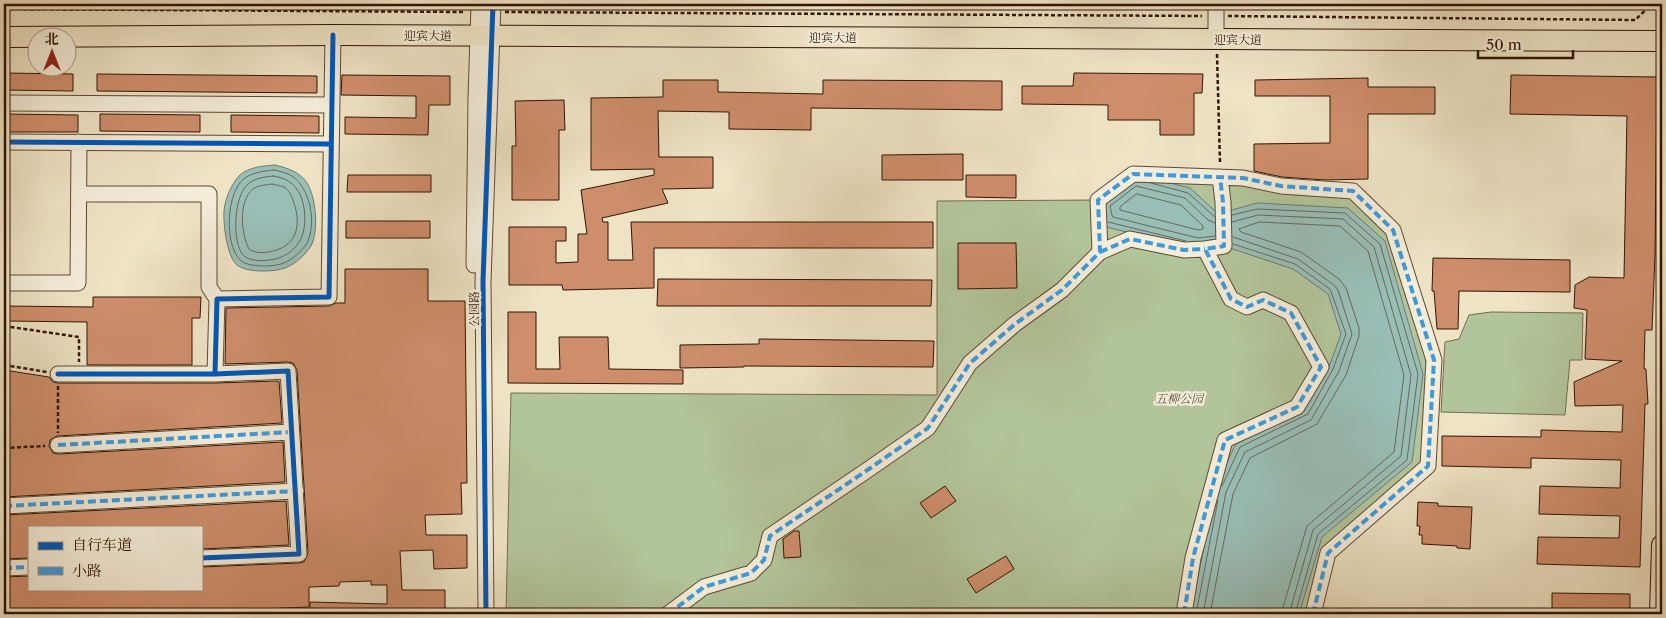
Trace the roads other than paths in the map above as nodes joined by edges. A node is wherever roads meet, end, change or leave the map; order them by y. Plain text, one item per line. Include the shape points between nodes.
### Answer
1 (485, 19) edge
2 (1216, 22) edge
3 (4, 25) edge
4 (1662, 31) edge
5 (333, 35) junction
6 (4, 37) edge
7 (1662, 41) edge
8 (4, 103) edge
9 (332, 105) junction
10 (4, 142) edge
11 (79, 142) junction
12 (331, 144) junction
13 (1220, 178) junction
14 (79, 194) junction
15 (1205, 248) junction
16 (1100, 252) junction
17 (4, 283) edge
18 (217, 299) junction
19 (58, 374) road end
20 (215, 374) junction
21 (291, 432) junction
22 (58, 445) road end
23 (296, 491) junction
24 (4, 506) edge
25 (1662, 545) edge
26 (202, 558) edge
27 (28, 567) edge
28 (4, 568) edge
29 (480, 614) edge
30 (486, 614) edge
31 (668, 614) edge
32 (1184, 614) edge
33 (1313, 614) edge
34 (1660, 614) edge

1 - 2 main road, 迎宾大道
1 - 3 main road, 迎宾大道
1 - 5 main road, 迎宾大道
1 - 29 street via 474,286
1 - 30 street, 公园路
2 - 4 main road, 迎宾大道
2 - 7 main road, 迎宾大道
5 - 6 main road, 迎宾大道
5 - 9 street
8 - 9 street
9 - 12 street
10 - 11 street
11 - 12 street
11 - 14 street
12 - 18 street via 329,297
13 - 15 street via 1224,246
13 - 16 street via 1133,174 1098,200
13 - 33 street via 1353,191 1393,230 1434,360 1428,466 1328,553
14 - 17 street via 78,283
14 - 18 street via 210,194 210,287
15 - 16 street via 1184,250 1130,239
15 - 32 street via 1231,299 1247,307 1263,300 1291,313 1321,367 1297,407 1225,440 1193,558
16 - 31 street via 1062,290 1015,324 970,363 928,428 770,536 764,560 751,573 704,587
18 - 20 street
19 - 20 street
20 - 21 street via 288,371
21 - 22 street
21 - 23 street
23 - 24 street
23 - 26 street via 299,554
25 - 34 main road
27 - 28 street

